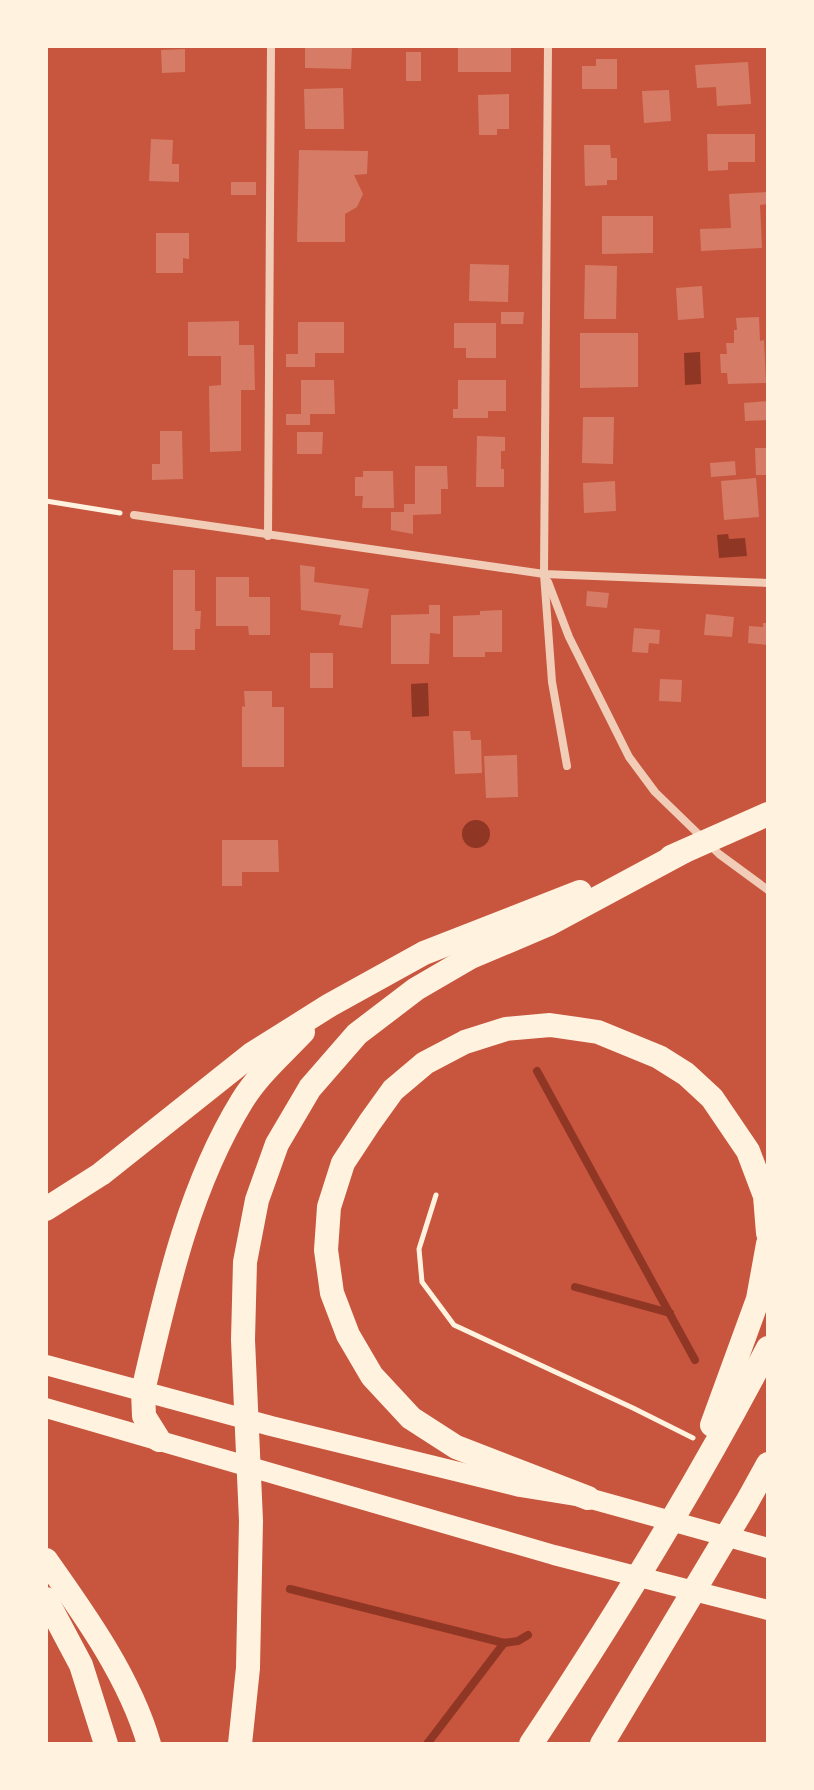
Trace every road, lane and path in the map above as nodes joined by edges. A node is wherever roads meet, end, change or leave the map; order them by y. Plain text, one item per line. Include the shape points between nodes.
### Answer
1 (271, 46) edge
2 (548, 46) edge
3 (46, 501) edge
4 (134, 515) joint
5 (268, 536) junction
6 (544, 574) junction
7 (768, 583) edge
8 (567, 766) dead end
9 (768, 814) edge
10 (683, 852) junction
11 (765, 888) edge
12 (330, 1005) junction
13 (436, 1195) dead end
14 (46, 1209) edge
15 (768, 1233) edge
16 (768, 1244) edge
17 (768, 1348) edge
18 (46, 1365) edge
19 (143, 1391) junction
20 (46, 1408) edge
21 (159, 1440) junction
22 (704, 1444) junction
23 (768, 1464) edge
24 (588, 1498) junction
25 (683, 1500) junction
26 (768, 1548) edge
27 (46, 1560) edge
28 (46, 1599) edge
29 (768, 1610) edge
30 (106, 1744) edge
31 (149, 1744) edge
32 (240, 1744) edge
33 (531, 1744) edge
34 (602, 1744) edge

1 - 5 street
2 - 6 street
3 - 4 path
4 - 5 street
5 - 6 street
6 - 7 street
6 - 8 street via 552,682
6 - 11 street via 629,757 655,792 719,854
9 - 10 highway
10 - 12 highway via 424,953
10 - 32 highway via 416,989 357,1034 310,1088 277,1144 257,1200 245,1262 251,1521 248,1668
12 - 14 highway via 252,1054 101,1174
12 - 19 highway via 243,1100 209,1164 177,1250
13 - 22 path via 419,1249 422,1282 454,1325
15 - 24 highway via 765,1196 748,1151 712,1098 659,1057 598,1032 550,1025 506,1029 465,1042 425,1063 393,1090 370,1122 343,1163 329,1207 326,1250 332,1293 348,1335 372,1376 411,1418 456,1447
16 - 22 highway via 758,1299
17 - 25 highway
18 - 19 main road
19 - 21 highway via 144,1416
19 - 24 main road via 520,1487
20 - 21 main road
21 - 29 main road via 554,1555
22 - 25 highway
23 - 34 highway
24 - 26 main road
25 - 33 highway
27 - 31 highway via 108,1652
28 - 30 highway via 81,1665

